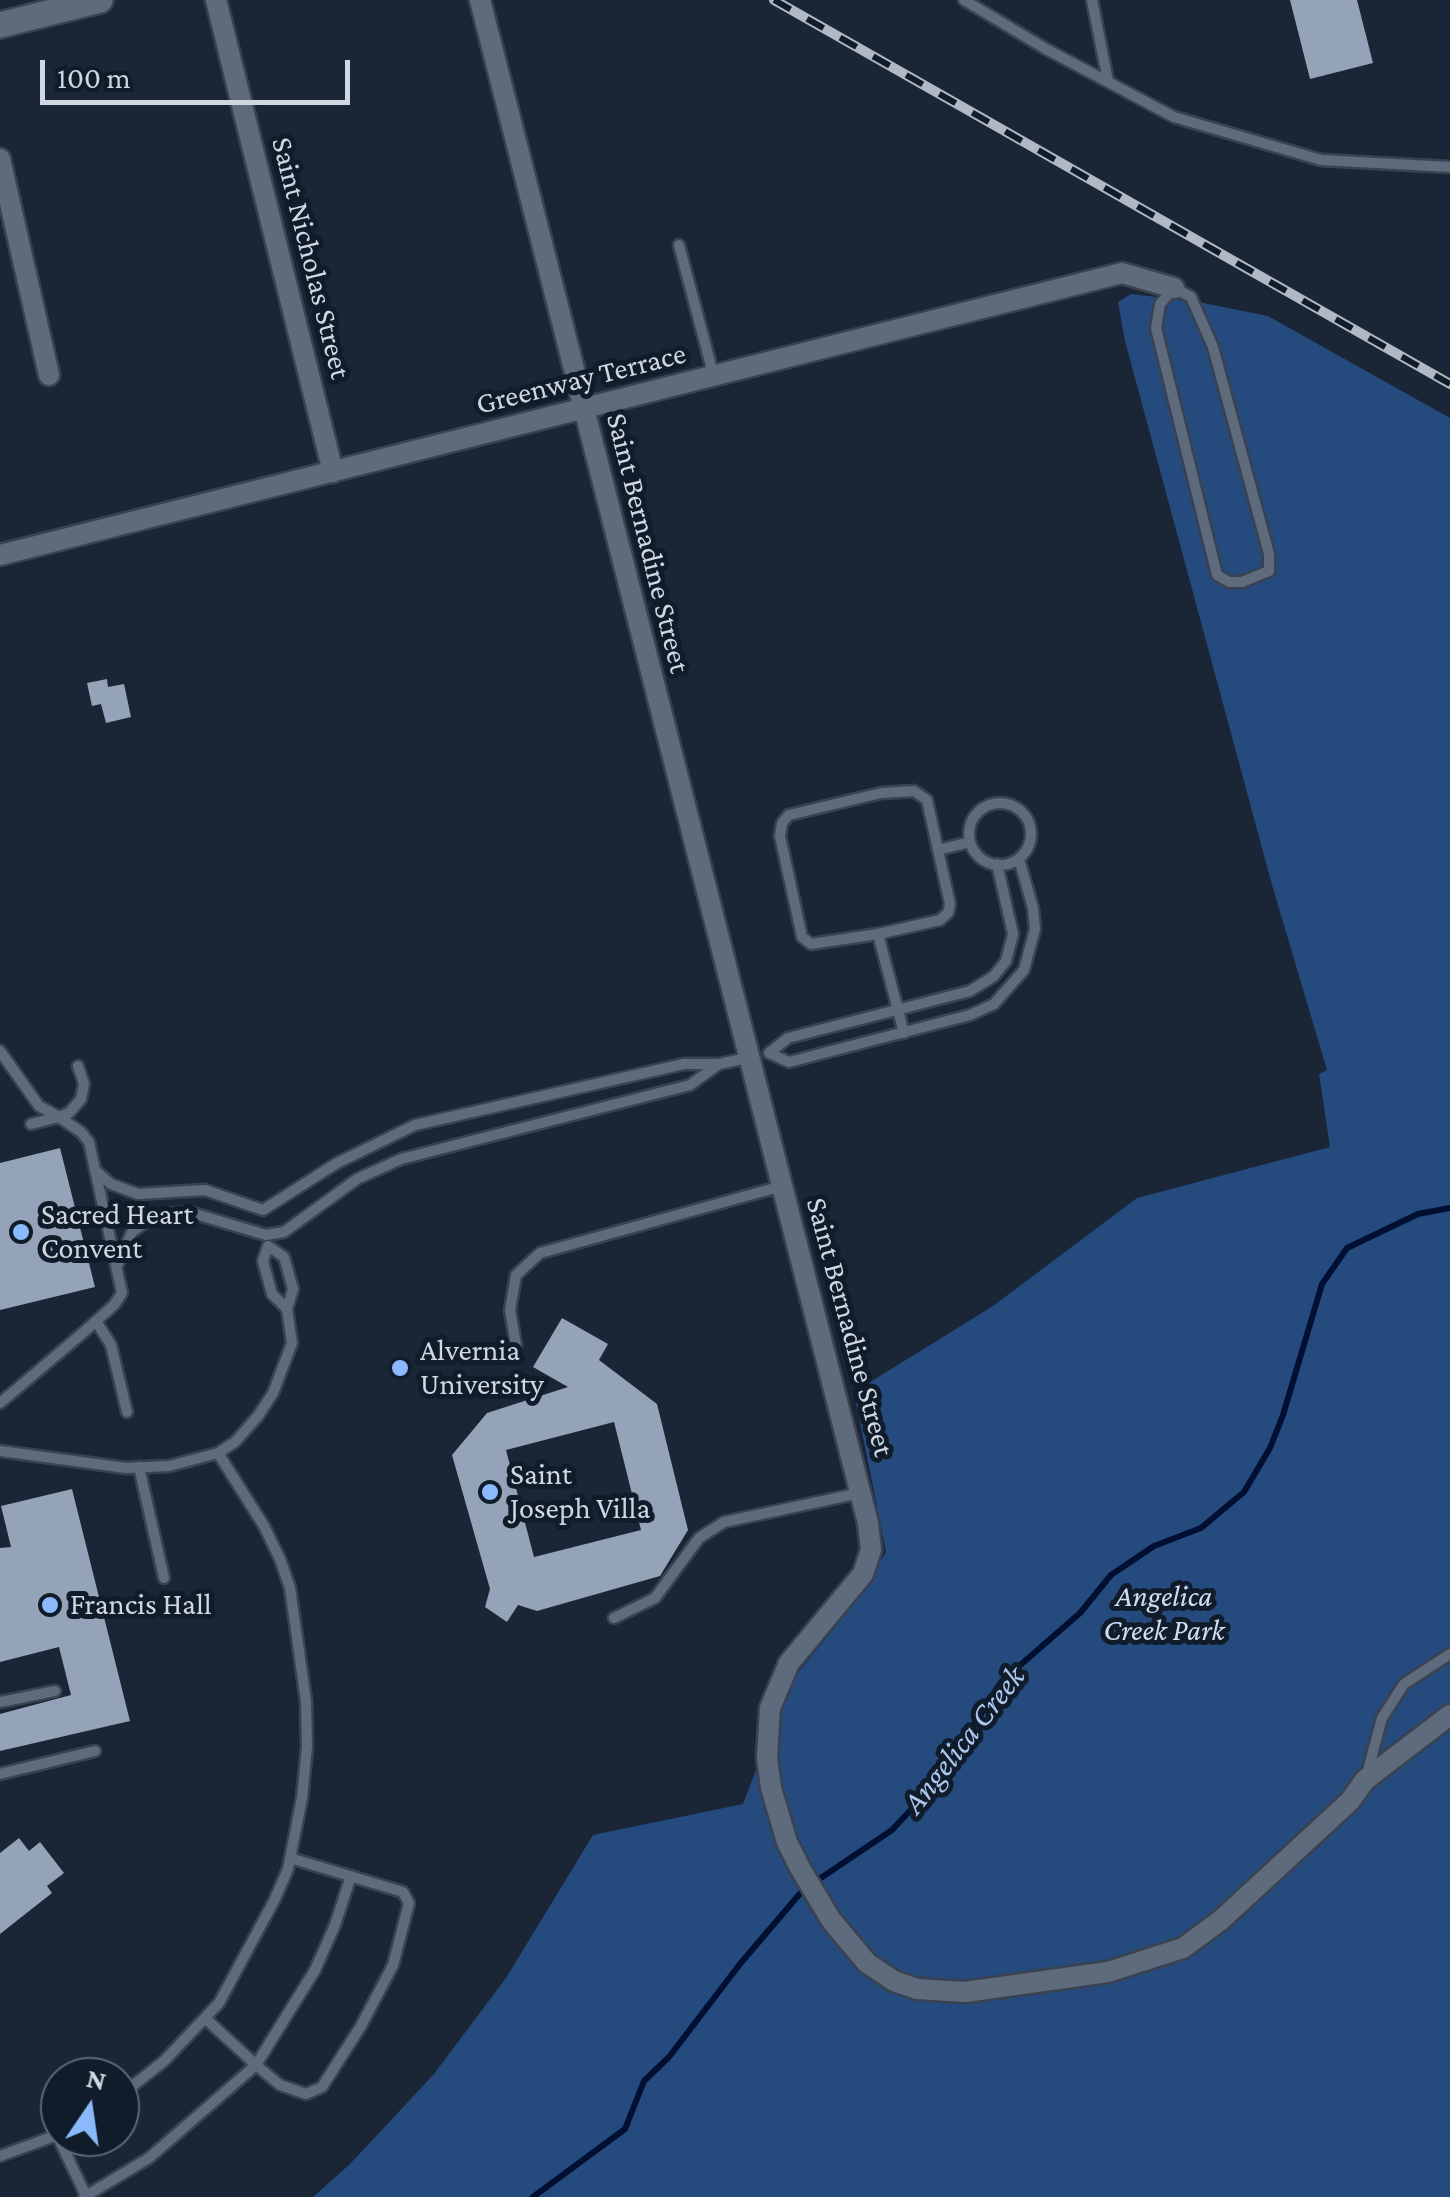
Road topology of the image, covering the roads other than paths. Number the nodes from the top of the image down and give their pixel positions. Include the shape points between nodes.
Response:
1 (100, 0) edge
2 (216, 0) edge
3 (480, 0) edge
4 (964, 0) edge
5 (1092, 0) edge
6 (0, 26) edge
7 (1108, 82) junction
8 (0, 158) edge
9 (1450, 167) edge
10 (679, 245) dead end
11 (1174, 288) junction
12 (49, 375) dead end
13 (714, 377) junction
14 (583, 410) junction
15 (333, 472) junction
16 (0, 555) edge
17 (970, 842) junction
18 (938, 850) junction
19 (1019, 859) junction
20 (996, 864) junction
21 (878, 934) junction
22 (1000, 968) junction
23 (1016, 981) junction
24 (898, 1010) junction
25 (904, 1033) junction
26 (0, 1051) edge
27 (759, 1055) junction
28 (719, 1064) junction
29 (78, 1066) dead end
30 (59, 1117) junction
31 (30, 1124) dead end
32 (96, 1171) junction
33 (782, 1186) junction
34 (149, 1195) junction
35 (263, 1210) junction
36 (154, 1216) junction
37 (267, 1240) junction
38 (118, 1264) junction
39 (287, 1309) junction
40 (96, 1321) junction
41 (516, 1345) dead end
42 (0, 1402) edge
43 (127, 1412) dead end
44 (0, 1451) edge
45 (218, 1453) junction
46 (139, 1467) junction
47 (861, 1492) junction
48 (164, 1578) dead end
49 (614, 1618) dead end
50 (1450, 1654) edge
51 (55, 1691) dead end
52 (0, 1702) edge
53 (1450, 1715) edge
54 (95, 1751) dead end
55 (0, 1774) edge
56 (1366, 1780) junction
57 (290, 1858) junction
58 (351, 1876) junction
59 (204, 2018) junction
60 (256, 2065) junction
61 (140, 2080) edge
62 (40, 2142) edge
63 (0, 2156) edge
64 (68, 2157) edge
65 (85, 2196) edge

1 - 6 street
2 - 15 street, Saint Nicholas Street
3 - 14 street, Saint Bernadine Street
4 - 7 lane
5 - 7 lane
7 - 9 lane via 1174,117 1321,160
8 - 12 street
10 - 13 lane
11 - 11 lane via 1192,297 1213,347 1270,554 1269,571 1242,582 1217,576 1159,343 1156,313
11 - 13 street, Greenway Terrace via 1122,273
13 - 14 street, Greenway Terrace
14 - 15 street, Greenway Terrace
14 - 27 street, Saint Bernadine Street
15 - 16 street, Greenway Terrace
17 - 18 lane
17 - 19 lane via 972,822 985,806 1014,806 1031,827 1030,844
17 - 20 lane via 982,859
18 - 21 lane via 948,913
18 - 21 lane via 927,800 914,791 789,815 782,824 802,936 811,944
19 - 20 lane
19 - 23 lane via 1035,929
20 - 22 lane via 1013,934
21 - 24 lane
22 - 23 lane
22 - 24 lane via 970,991
23 - 25 lane via 994,1004
24 - 25 lane
24 - 27 lane via 788,1038
25 - 27 lane via 789,1062
26 - 30 lane via 39,1106
27 - 28 lane
27 - 33 street, Saint Bernadine Street
28 - 35 lane via 684,1064 415,1125
28 - 37 lane via 690,1085 401,1159
29 - 30 lane via 84,1092
30 - 31 lane
30 - 32 lane via 85,1135
32 - 34 lane via 123,1190
32 - 38 lane
33 - 41 lane via 540,1253 516,1276 510,1310
33 - 47 street, Saint Bernadine Street
34 - 35 lane via 205,1190
34 - 36 lane
35 - 37 lane
36 - 37 lane via 190,1212
36 - 38 lane via 132,1232
37 - 39 lane via 263,1260 272,1294
37 - 39 lane via 284,1256 293,1289
38 - 40 lane via 122,1293
39 - 45 lane via 292,1343 273,1393 235,1442
40 - 42 lane
40 - 43 lane via 110,1345
44 - 46 lane
45 - 46 lane
45 - 57 lane via 280,1558 296,1623 307,1747
46 - 48 lane
47 - 49 lane via 724,1522 700,1538 654,1598
47 - 56 street, Saint Bernadine Street via 871,1550 863,1574 789,1663 767,1732 771,1788 800,1868 866,1963 894,1981 965,1992 1108,1972 1184,1948
50 - 56 lane via 1404,1684 1382,1718
51 - 52 lane
53 - 56 street, Saint Bernadine Street
54 - 55 lane
57 - 58 lane
57 - 59 lane via 220,2003
58 - 60 lane via 314,1970
58 - 60 lane via 402,1892 410,1903 393,1964 322,2087 306,2094 280,2085
59 - 60 lane
59 - 61 lane
60 - 65 lane via 149,2158
62 - 63 lane
64 - 65 lane

